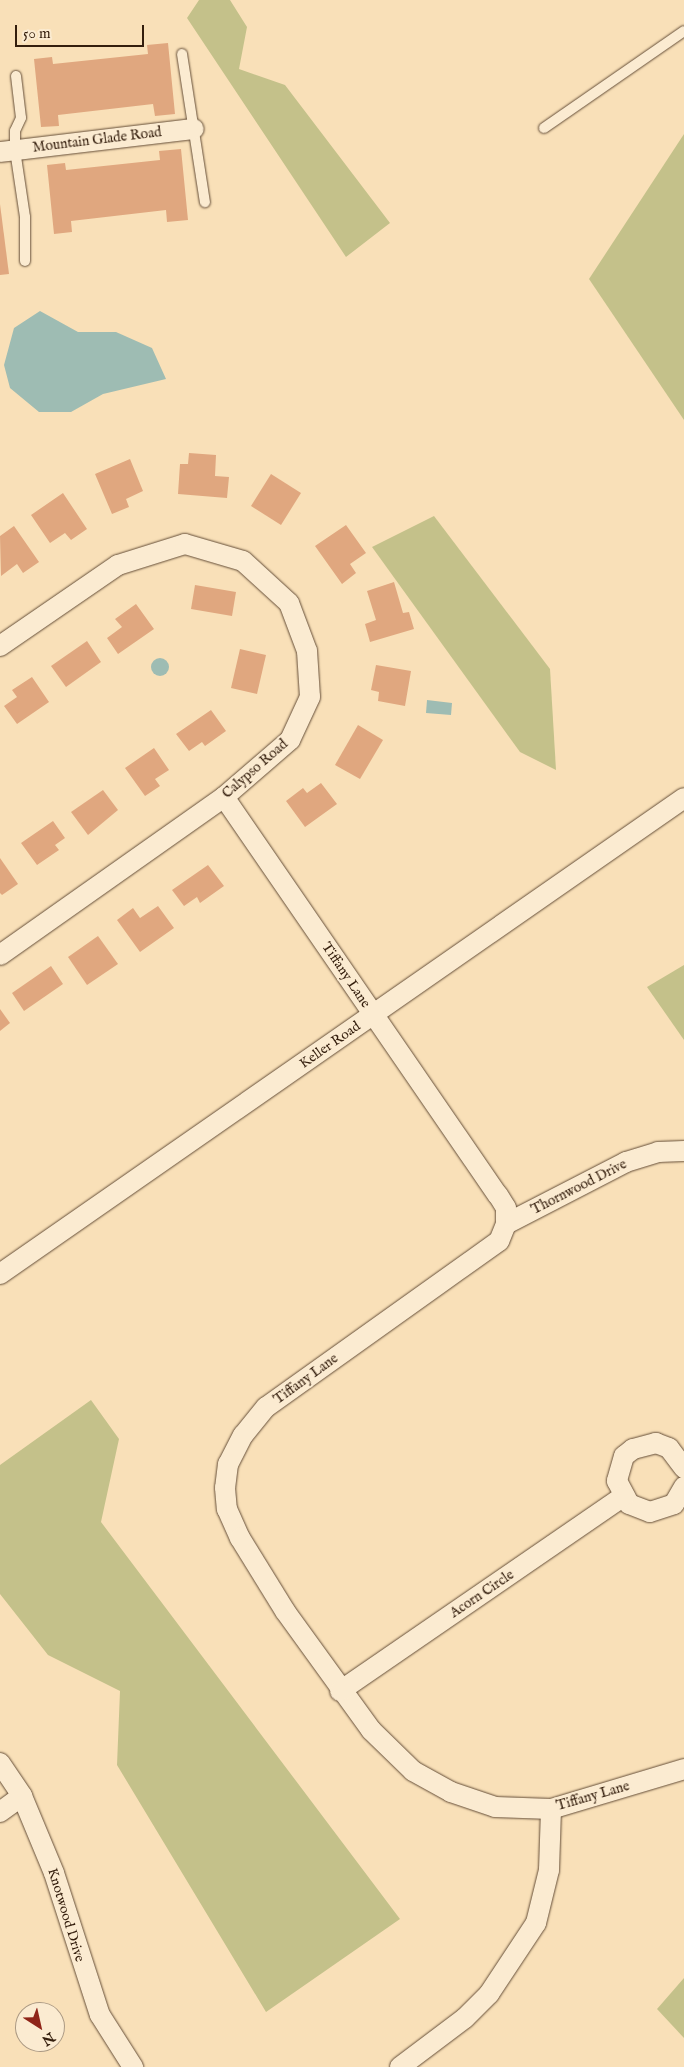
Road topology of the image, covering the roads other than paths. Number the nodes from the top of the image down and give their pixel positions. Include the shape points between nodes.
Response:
1 (684, 31) edge
2 (182, 54) dead end
3 (16, 76) dead end
4 (544, 128) dead end
5 (194, 129) junction
6 (8, 151) edge
7 (205, 202) dead end
8 (25, 261) dead end
9 (0, 646) edge
10 (224, 797) junction
11 (684, 798) edge
12 (0, 955) edge
13 (373, 1014) junction
14 (684, 1151) edge
15 (506, 1224) junction
16 (0, 1274) edge
17 (684, 1468) edge
18 (684, 1487) edge
19 (624, 1496) junction
20 (340, 1691) junction
21 (0, 1763) edge
22 (684, 1769) edge
23 (22, 1796) junction
24 (551, 1809) junction
25 (0, 1812) edge
26 (132, 2067) edge
27 (400, 2067) edge

1 - 4 lane
2 - 5 lane
3 - 6 lane via 21,118
5 - 6 street, Mountain Glade Road
5 - 7 lane
6 - 8 lane via 25,217
9 - 10 street, Calypso Road via 118,565 185,544 243,561 289,603 307,651 310,697 290,740
10 - 12 street, Calypso Road
10 - 13 street, Tiffany Lane
11 - 13 street, Keller Road
13 - 15 street, Tiffany Lane via 498,1195 506,1208
13 - 16 street, Keller Road
14 - 15 street, Thornwood Drive via 658,1152 626,1162
15 - 20 street, Tiffany Lane via 499,1241 266,1407 243,1435 228,1464 227,1509 240,1538
17 - 19 street via 669,1448 656,1444 633,1449 624,1456 618,1470 617,1481
18 - 19 street via 674,1504 650,1512 629,1504
19 - 20 street, Acorn Circle
20 - 24 street, Tiffany Lane via 371,1730 413,1771 451,1792 494,1807
21 - 23 street, Knotwood Drive
22 - 24 street, Tiffany Lane
23 - 25 street
23 - 26 street, Knotwood Drive via 54,1873 100,2015
24 - 27 street via 549,1870 536,1923 490,1994 465,2018

